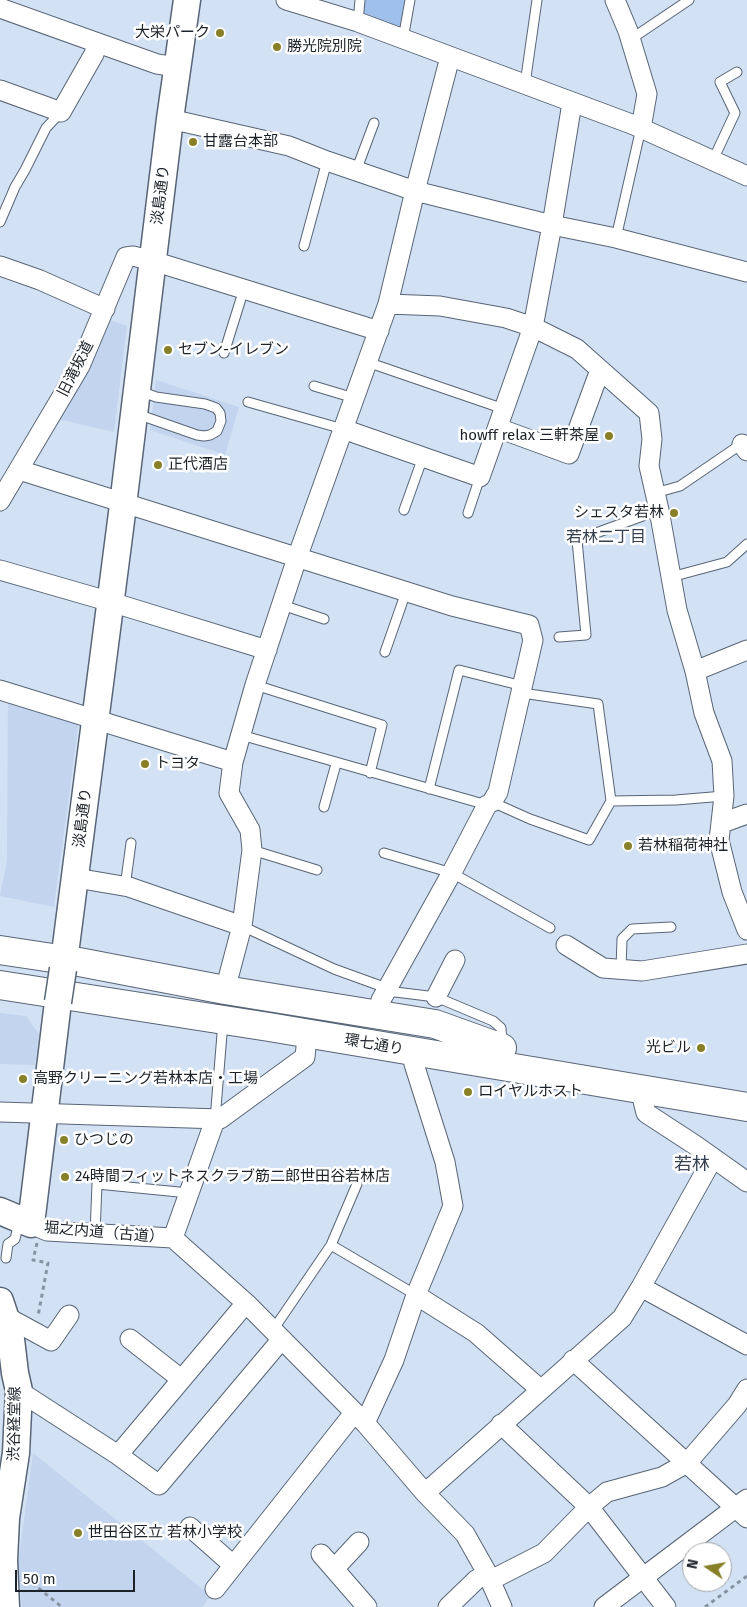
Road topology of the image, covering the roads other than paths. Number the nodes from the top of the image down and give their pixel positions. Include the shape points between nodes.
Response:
1 (187, 0) edge
2 (286, 0) edge
3 (360, 0) edge
4 (410, 0) edge
5 (536, 0) edge
6 (615, 0) edge
7 (689, 0) edge
8 (0, 8) edge
9 (358, 22) junction
10 (403, 39) junction
11 (630, 39) junction
12 (98, 44) junction
13 (450, 57) junction
14 (177, 68) junction
15 (737, 72) dead end
16 (525, 84) junction
17 (0, 90) edge
18 (572, 103) junction
19 (61, 112) junction
20 (170, 119) junction
21 (374, 123) dead end
22 (641, 128) junction
23 (714, 160) junction
24 (327, 161) junction
25 (356, 171) junction
26 (747, 176) edge
27 (415, 191) junction
28 (0, 222) edge
29 (552, 225) junction
30 (616, 238) junction
31 (304, 246) dead end
32 (153, 261) junction
33 (0, 266) edge
34 (747, 272) edge
35 (244, 289) junction
36 (388, 304) junction
37 (104, 309) junction
38 (533, 327) junction
39 (379, 331) junction
40 (224, 353) dead end
41 (368, 362) junction
42 (600, 370) junction
43 (314, 386) dead end
44 (354, 398) junction
45 (136, 402) junction
46 (248, 402) dead end
47 (505, 409) junction
48 (498, 428) junction
49 (344, 429) junction
50 (745, 445) edge
51 (422, 457) junction
52 (18, 470) junction
53 (480, 477) junction
54 (0, 501) edge
55 (657, 501) junction
56 (123, 504) junction
57 (404, 510) dead end
58 (468, 513) dead end
59 (747, 544) edge
60 (297, 558) junction
61 (0, 570) edge
62 (671, 577) junction
63 (406, 592) junction
64 (111, 602) junction
65 (282, 605) junction
66 (324, 619) dead end
67 (559, 637) dead end
68 (267, 650) junction
69 (747, 650) edge
70 (385, 652) dead end
71 (696, 671) junction
72 (255, 685) junction
73 (0, 690) edge
74 (523, 690) junction
75 (96, 719) junction
76 (241, 736) junction
77 (233, 762) junction
78 (336, 764) junction
79 (370, 773) junction
80 (429, 789) junction
81 (724, 796) junction
82 (611, 801) junction
83 (490, 804) junction
84 (324, 808) dead end
85 (747, 814) edge
86 (722, 823) junction
87 (131, 843) dead end
88 (252, 850) junction
89 (384, 853) dead end
90 (317, 870) dead end
91 (452, 873) junction
92 (76, 878) junction
93 (125, 886) junction
94 (242, 926) junction
95 (671, 927) dead end
96 (550, 928) dead end
97 (747, 930) edge
98 (566, 945) dead end
99 (0, 950) edge
100 (747, 954) edge
101 (455, 960) dead end
102 (64, 964) junction
103 (0, 967) edge
104 (620, 969) junction
105 (0, 985) edge
106 (225, 990) junction
107 (436, 997) junction
108 (0, 1000) edge
109 (383, 1003) junction
110 (58, 1005) junction
111 (222, 1034) junction
112 (306, 1047) junction
113 (502, 1048) junction
114 (414, 1064) junction
115 (525, 1071) junction
116 (640, 1089) junction
117 (747, 1089) edge
118 (747, 1107) edge
119 (0, 1112) edge
120 (45, 1113) junction
121 (215, 1120) junction
122 (713, 1158) junction
123 (747, 1182) edge
124 (357, 1184) dead end
125 (189, 1193) junction
126 (17, 1218) edge
127 (94, 1234) junction
128 (172, 1238) junction
129 (331, 1245) junction
130 (6, 1258) dead end
131 (642, 1288) junction
132 (416, 1295) junction
133 (246, 1303) junction
134 (2, 1309) edge
135 (69, 1315) dead end
136 (277, 1334) junction
137 (130, 1339) dead end
138 (747, 1345) edge
139 (573, 1360) junction
140 (11, 1379) edge
141 (182, 1379) junction
142 (747, 1389) edge
143 (542, 1390) junction
144 (359, 1418) junction
145 (501, 1424) junction
146 (8, 1439) edge
147 (118, 1455) junction
148 (686, 1463) junction
149 (425, 1493) junction
150 (589, 1507) junction
151 (743, 1508) edge
152 (3, 1518) edge
153 (190, 1527) dead end
154 (359, 1542) dead end
155 (321, 1554) dead end
156 (233, 1565) junction
157 (334, 1569) junction
158 (489, 1577) junction
159 (644, 1578) junction
160 (215, 1589) dead end
161 (6, 1607) edge
162 (367, 1607) edge
163 (448, 1607) edge
164 (502, 1607) edge
165 (604, 1607) edge
166 (666, 1607) edge

1 - 14 main road, 淡島通り
2 - 9 street
3 - 9 lane
4 - 10 lane
5 - 16 lane
6 - 11 street
7 - 11 lane
8 - 12 street
9 - 10 street
10 - 13 street
11 - 22 street via 647,94
12 - 14 street
12 - 19 street
13 - 16 street
13 - 27 street
14 - 20 main road, 淡島通り
15 - 23 lane via 720,82 735,113
16 - 18 street
17 - 19 street
18 - 22 street
18 - 29 street
19 - 28 lane via 46,128
20 - 24 street via 289,146
20 - 32 main road, 淡島通り
21 - 25 lane
22 - 23 street
22 - 30 lane
23 - 26 street
24 - 25 street
24 - 31 lane
25 - 27 street
27 - 29 street
27 - 36 street
29 - 30 street
29 - 38 street
30 - 34 street
32 - 35 street
32 - 37 street, 旧滝坂道 via 126,257
32 - 45 main road, 淡島通り
33 - 37 street
35 - 39 street
35 - 40 lane
36 - 38 street via 440,306 506,318
36 - 39 street
37 - 52 street, 旧滝坂道 via 80,366
38 - 42 street via 577,349
38 - 47 street
39 - 41 street
41 - 44 street
41 - 47 lane
42 - 48 street via 569,454
42 - 55 street via 649,413 652,439 649,466
43 - 44 lane
44 - 49 street
45 - 45 lane via 156,397 205,404 216,408 221,420 217,431 210,435 197,435
45 - 56 main road, 淡島通り
46 - 49 lane
47 - 48 street
48 - 53 street
49 - 51 street
49 - 60 street
50 - 55 lane
51 - 53 street
51 - 57 lane
52 - 54 street, 旧滝坂道
52 - 56 street
53 - 58 lane
55 - 62 street
55 - 67 lane via 577,540 586,635
56 - 60 street
56 - 64 main road, 淡島通り
59 - 62 lane via 727,562
60 - 63 street
60 - 65 street
61 - 64 street
62 - 71 street
63 - 70 lane
63 - 74 street via 529,625 534,640
64 - 68 street
64 - 75 main road, 淡島通り
65 - 66 lane
65 - 68 street
68 - 72 street
69 - 71 street
71 - 81 street via 704,713 722,761
72 - 76 street
72 - 79 lane via 382,725
73 - 75 street
74 - 80 lane via 459,670
74 - 82 lane via 598,704
74 - 83 street via 498,792
75 - 77 street
75 - 92 main road, 淡島通り
76 - 77 street
76 - 78 lane
77 - 88 street via 229,793 250,830
78 - 79 lane
78 - 84 lane
79 - 80 lane
80 - 83 lane
81 - 82 lane
81 - 86 street
82 - 83 lane via 589,840
83 - 91 street
85 - 86 street
86 - 97 street via 719,840 732,892
87 - 93 lane
88 - 90 lane
88 - 94 street
89 - 91 lane
91 - 96 lane
91 - 109 street via 401,962
92 - 93 street
92 - 102 main road, 淡島通り
93 - 94 street
94 - 106 street
94 - 109 lane via 334,969 381,986
95 - 104 lane via 632,929 622,939
98 - 104 street via 603,968
99 - 102 main road
100 - 104 street via 642,971
101 - 107 street
102 - 106 main road
102 - 110 main road, 淡島通り, bridge
103 - 113 main road, 環七通り
105 - 115 main road, 環七通り
106 - 109 main road
107 - 109 lane
107 - 113 lane via 493,1021 502,1028
108 - 110 main road
109 - 113 main road
110 - 111 main road
110 - 120 main road, 淡島通り
111 - 112 main road
111 - 121 lane
112 - 114 main road
112 - 121 street via 304,1057
113 - 117 main road, 環七通り
114 - 115 main road via 471,1074
114 - 132 street via 445,1162 453,1206
115 - 116 main road, 環七通り
116 - 118 main road, 環七通り
116 - 122 street via 646,1113
119 - 120 street
120 - 121 street
120 - 126 main road, 淡島通り
121 - 125 street, 堀之内道（古道）
122 - 123 street
122 - 131 street
124 - 129 lane
125 - 127 lane via 97,1184
125 - 128 street, 堀之内道（古道）
126 - 127 street, 堀之内道（古道） via 46,1231
126 - 130 lane via 15,1239 8,1244
127 - 128 street, 堀之内道（古道）
128 - 133 street
129 - 132 lane
129 - 136 lane
131 - 138 street
131 - 139 street via 622,1318
132 - 143 street via 476,1333
132 - 144 street via 394,1360
133 - 136 street
133 - 141 street
134 - 135 street via 51,1341
134 - 140 main road, 渋谷経堂線 via 10,1331
136 - 144 street
136 - 147 street via 159,1485
137 - 141 street
139 - 143 street
139 - 148 street
140 - 146 main road, 渋谷経堂線
140 - 147 street
141 - 147 street
142 - 148 street
143 - 145 street
144 - 149 street
144 - 156 street
145 - 149 street
145 - 150 street
146 - 152 main road, 渋谷経堂線 via 16,1453
148 - 150 street via 662,1477 607,1492
148 - 151 street
149 - 158 street via 465,1534
150 - 158 street via 544,1553
150 - 159 street
151 - 159 street
152 - 161 main road, 渋谷経堂線
153 - 156 street
154 - 157 street
155 - 157 street
156 - 160 street
157 - 162 street
158 - 163 street via 476,1580
158 - 164 street
159 - 165 street
159 - 166 street

